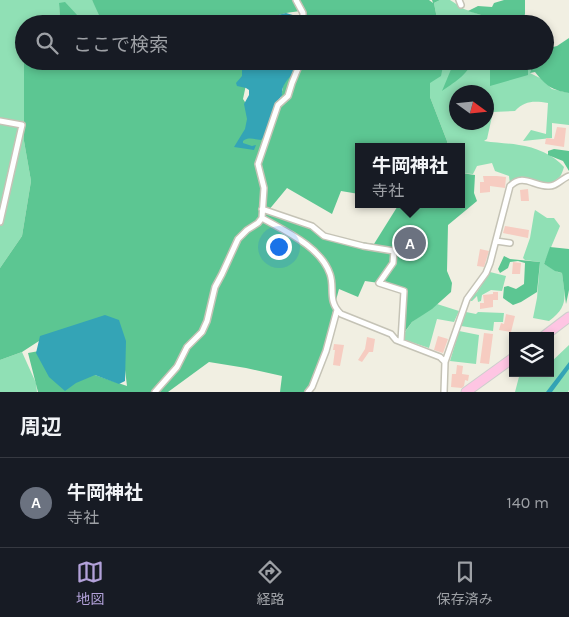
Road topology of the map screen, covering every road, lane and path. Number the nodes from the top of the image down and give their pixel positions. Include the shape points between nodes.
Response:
1 (296, 0) edge
2 (303, 15) edge
3 (297, 70) edge
4 (0, 121) edge
5 (569, 176) edge
6 (262, 209) junction
7 (262, 218) junction
8 (0, 222) edge
9 (496, 241) junction
10 (510, 243) dead end
11 (337, 310) junction
12 (569, 317) edge
13 (549, 332) edge
14 (401, 341) junction
15 (509, 361) edge
16 (445, 362) junction
17 (155, 392) edge
18 (308, 392) edge
19 (444, 392) edge
20 (466, 392) edge

1 - 2 street
3 - 6 street via 288,96 278,105 258,164 264,188
4 - 8 street via 22,125
5 - 9 street via 549,187 515,181 510,186
6 - 7 street
6 - 14 street via 312,226 324,236 394,251 393,263 379,283 404,291
7 - 11 street via 307,245 325,263 331,275 333,302
7 - 17 street via 238,239 215,287 202,332 187,347 177,367
9 - 10 street
9 - 16 street via 486,273 467,299
11 - 14 street
11 - 18 street via 326,351
12 - 13 main road
14 - 16 street
15 - 20 main road
16 - 19 street

